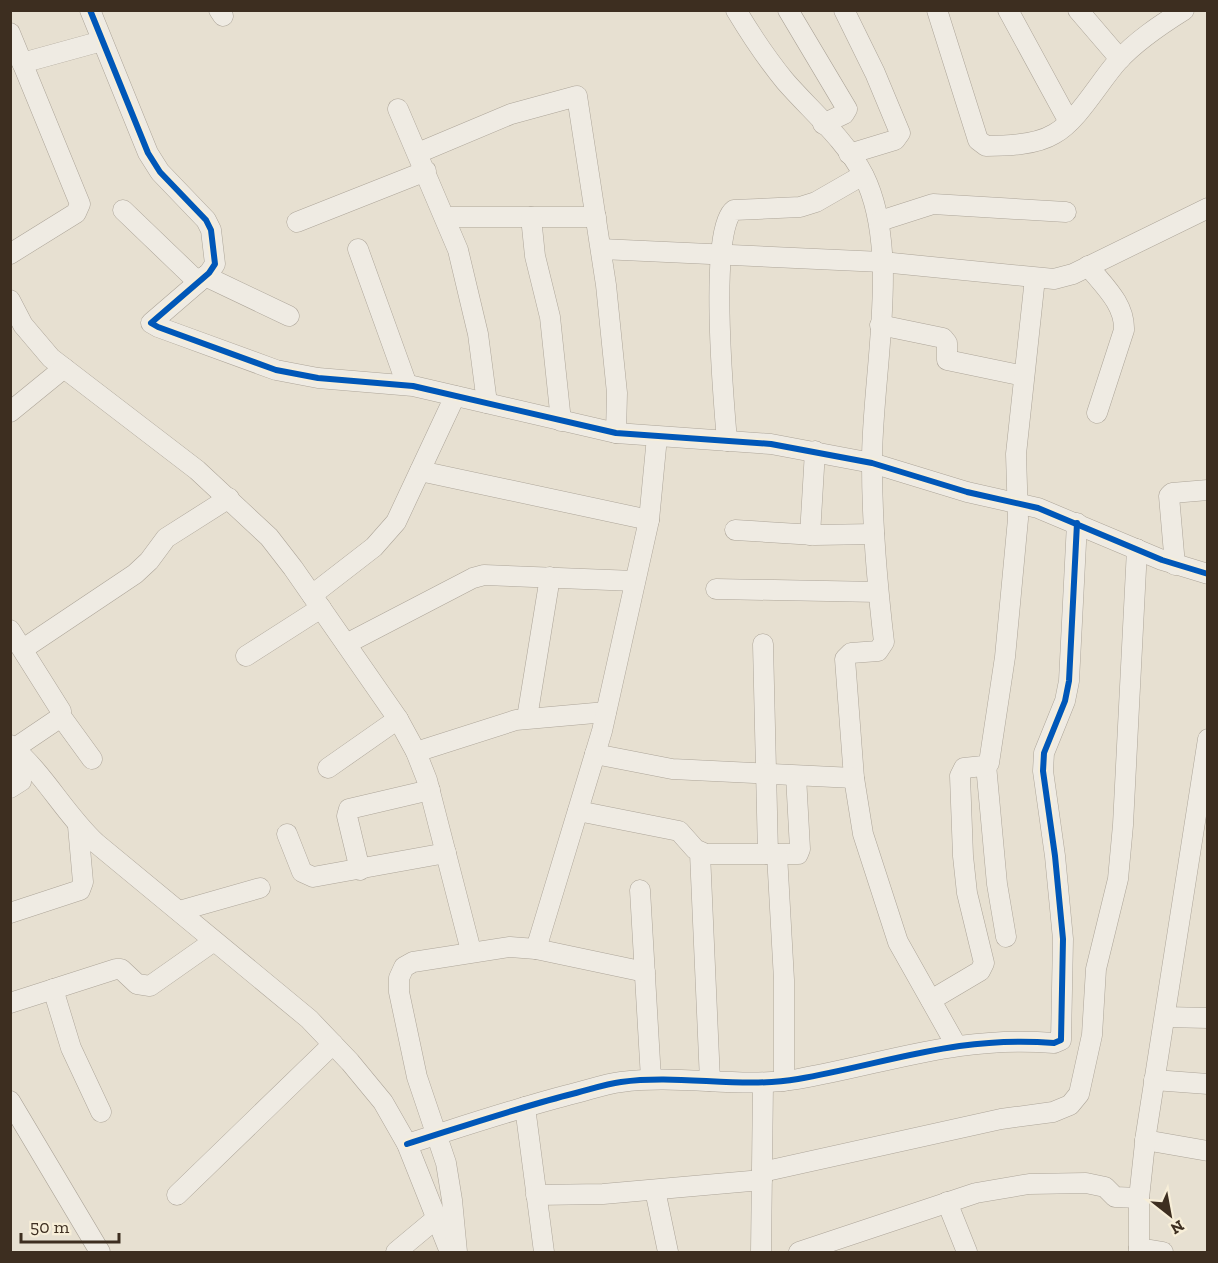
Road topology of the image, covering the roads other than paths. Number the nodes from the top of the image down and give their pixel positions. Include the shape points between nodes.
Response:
1 (736, 10) edge
2 (788, 10) edge
3 (844, 10) edge
4 (937, 10) edge
5 (1008, 10) edge
6 (1078, 10) edge
7 (1184, 10) edge
8 (92, 11) edge
9 (1159, 16) edge
10 (10, 33) edge
11 (102, 41) junction
12 (1120, 59) junction
13 (22, 63) junction
14 (398, 109) dead end
15 (1069, 123) junction
16 (823, 124) junction
17 (849, 154) junction
18 (422, 162) junction
19 (863, 175) junction
20 (1208, 208) edge
21 (123, 210) dead end
22 (1066, 212) dead end
23 (446, 217) junction
24 (531, 217) junction
25 (596, 217) junction
26 (880, 220) junction
27 (297, 222) dead end
28 (358, 249) dead end
29 (601, 249) junction
30 (10, 254) edge
31 (722, 255) junction
32 (882, 262) junction
33 (1088, 266) junction
34 (1035, 278) junction
35 (202, 279) junction
36 (12, 310) edge
37 (289, 316) dead end
38 (880, 325) junction
39 (64, 369) junction
40 (1024, 376) junction
41 (407, 385) junction
42 (455, 396) junction
43 (487, 404) junction
44 (10, 412) edge
45 (1097, 413) dead end
46 (561, 421) junction
47 (616, 433) junction
48 (657, 437) junction
49 (727, 441) junction
50 (814, 451) junction
51 (872, 464) junction
52 (420, 471) junction
53 (1208, 490) edge
54 (229, 498) junction
55 (1018, 503) junction
56 (649, 520) junction
57 (1077, 523) junction
58 (735, 530) dead end
59 (873, 534) junction
60 (810, 535) junction
61 (1137, 549) junction
62 (1175, 565) junction
63 (1208, 574) edge
64 (550, 577) junction
65 (635, 581) junction
66 (716, 589) dead end
67 (878, 592) junction
68 (316, 601) junction
69 (10, 630) edge
70 (763, 644) dead end
71 (346, 645) junction
72 (23, 649) junction
73 (246, 656) dead end
74 (606, 712) junction
75 (60, 715) junction
76 (527, 718) junction
77 (398, 719) junction
78 (1208, 739) edge
79 (13, 746) edge
80 (416, 752) junction
81 (595, 754) junction
82 (92, 759) dead end
83 (986, 765) junction
84 (328, 768) dead end
85 (765, 775) junction
86 (796, 776) junction
87 (854, 778) junction
88 (10, 788) edge
89 (430, 790) junction
90 (578, 811) junction
91 (78, 826) junction
92 (287, 834) dead end
93 (446, 853) junction
94 (700, 853) junction
95 (772, 854) junction
96 (360, 870) junction
97 (260, 888) dead end
98 (640, 890) dead end
99 (179, 910) junction
100 (10, 914) edge
101 (1006, 937) dead end
102 (214, 940) junction
103 (536, 949) junction
104 (471, 951) junction
105 (645, 972) junction
106 (53, 989) junction
107 (931, 1000) junction
108 (10, 1003) edge
109 (1165, 1017) junction
110 (1208, 1018) edge
111 (333, 1044) junction
112 (956, 1045) junction
113 (651, 1079) junction
114 (1154, 1080) junction
115 (710, 1081) junction
116 (784, 1081) junction
117 (764, 1084) junction
118 (1208, 1084) edge
119 (10, 1101) edge
120 (525, 1107) junction
121 (101, 1112) dead end
122 (436, 1135) junction
123 (1145, 1140) junction
124 (407, 1144) junction
125 (1208, 1151) edge
126 (762, 1176) junction
127 (655, 1190) junction
128 (177, 1195) dead end
129 (536, 1195) junction
130 (1139, 1198) junction
131 (947, 1202) junction
132 (438, 1217) junction
133 (833, 1247) edge
134 (447, 1250) edge
135 (1139, 1250) edge
136 (100, 1252) edge
137 (396, 1252) edge
138 (544, 1252) edge
139 (668, 1252) edge
140 (761, 1252) edge
141 (799, 1252) edge
142 (967, 1252) edge
143 (1163, 1252) edge

1 - 16 street via 784,80
2 - 16 street via 847,109
3 - 17 street via 900,133 895,140
4 - 15 street via 981,144 1038,141
5 - 15 street
6 - 12 street
7 - 9 street
8 - 11 street
9 - 12 street
10 - 13 street
11 - 13 street
11 - 35 street via 151,159 206,220 216,258 213,269
12 - 15 street
13 - 30 street via 80,204 76,213
14 - 18 street
16 - 17 street
17 - 19 street
18 - 23 street
18 - 25 street via 511,114 577,96
18 - 27 street
19 - 26 street
19 - 31 street via 800,207 734,210 728,217
20 - 33 street
21 - 35 street
22 - 26 street via 933,204
23 - 24 street
23 - 43 street via 468,292
24 - 25 street
24 - 46 street via 535,256 550,317
25 - 29 street
26 - 32 street
28 - 41 street
29 - 31 street
29 - 47 street via 617,393
31 - 32 street
31 - 49 street via 720,355
32 - 34 street
32 - 38 street
33 - 34 street via 1063,278
33 - 45 street via 1125,318
34 - 40 street
35 - 37 street
35 - 41 street via 152,323 164,331 276,370 318,378
36 - 39 street via 30,335
38 - 40 street via 943,338 947,360
38 - 51 street
39 - 44 street
39 - 54 street
40 - 55 street via 1016,454
41 - 42 street
42 - 43 street
42 - 52 street
43 - 46 street
46 - 47 street
47 - 48 street
48 - 49 street
48 - 56 street
49 - 50 street
50 - 51 street
50 - 60 street
51 - 55 street
51 - 59 street
52 - 56 street
52 - 68 street via 386,536
53 - 62 street via 1169,496
54 - 68 street via 268,537
54 - 72 street via 166,538 135,574
55 - 57 street
55 - 83 street via 1005,657
56 - 65 street
57 - 61 street
57 - 112 street via 1069,681 1044,753 1043,771 1060,897 1063,1037 1054,1043 996,1041
58 - 60 street
59 - 60 street
59 - 67 street
61 - 62 street
61 - 126 street via 1118,879 1096,969 1092,1035 1076,1100 1053,1112 1001,1119
62 - 63 street
64 - 65 street
64 - 71 street via 473,578
64 - 76 street
65 - 74 street
66 - 67 street
67 - 87 street via 883,646 878,651 851,653 845,659
68 - 71 street
68 - 73 street
69 - 72 street
70 - 85 street
71 - 77 street
72 - 75 street via 58,705
74 - 76 street
74 - 81 street
75 - 79 street
75 - 82 street
76 - 80 street
77 - 80 street
77 - 84 street
78 - 109 street
79 - 88 street via 21,780
79 - 91 street via 31,762
80 - 89 street
81 - 85 street via 672,769
81 - 90 street
83 - 101 street via 996,884
83 - 107 street via 964,768 960,776 965,875 984,967
85 - 86 street
85 - 95 street
86 - 87 street
86 - 95 street via 800,849 798,854
87 - 107 street via 863,834 898,942
89 - 93 street
89 - 96 street via 349,809 347,816
90 - 94 street via 679,831
90 - 103 street
91 - 99 street
91 - 100 street via 81,890
92 - 96 street via 307,876
93 - 96 street
93 - 104 street
94 - 95 street
94 - 115 street
95 - 116 street via 784,980
97 - 99 street
98 - 105 street
99 - 102 street
102 - 106 street via 150,986 137,984 116,969
102 - 111 street via 309,1019
103 - 104 street
103 - 105 street
104 - 122 street via 413,962 404,967 399,978 407,1034
105 - 113 street
106 - 108 street
106 - 121 street via 75,1058
107 - 112 street
109 - 110 street
109 - 114 street
111 - 124 street via 383,1102
111 - 128 street
112 - 116 street
113 - 115 street
113 - 120 street via 619,1082
114 - 118 street
114 - 123 street
115 - 117 street
116 - 117 street
117 - 126 street
119 - 136 street
120 - 122 street
120 - 129 street
122 - 124 street
122 - 134 street via 446,1163 452,1200
123 - 125 street
123 - 130 street
124 - 132 street
126 - 127 street
126 - 140 street
127 - 129 street
127 - 139 street
129 - 138 street
130 - 131 street via 1115,1197 1102,1186 1063,1181 997,1189
130 - 135 street
131 - 133 street
131 - 142 street
132 - 134 street
132 - 137 street
133 - 141 street
135 - 143 street

